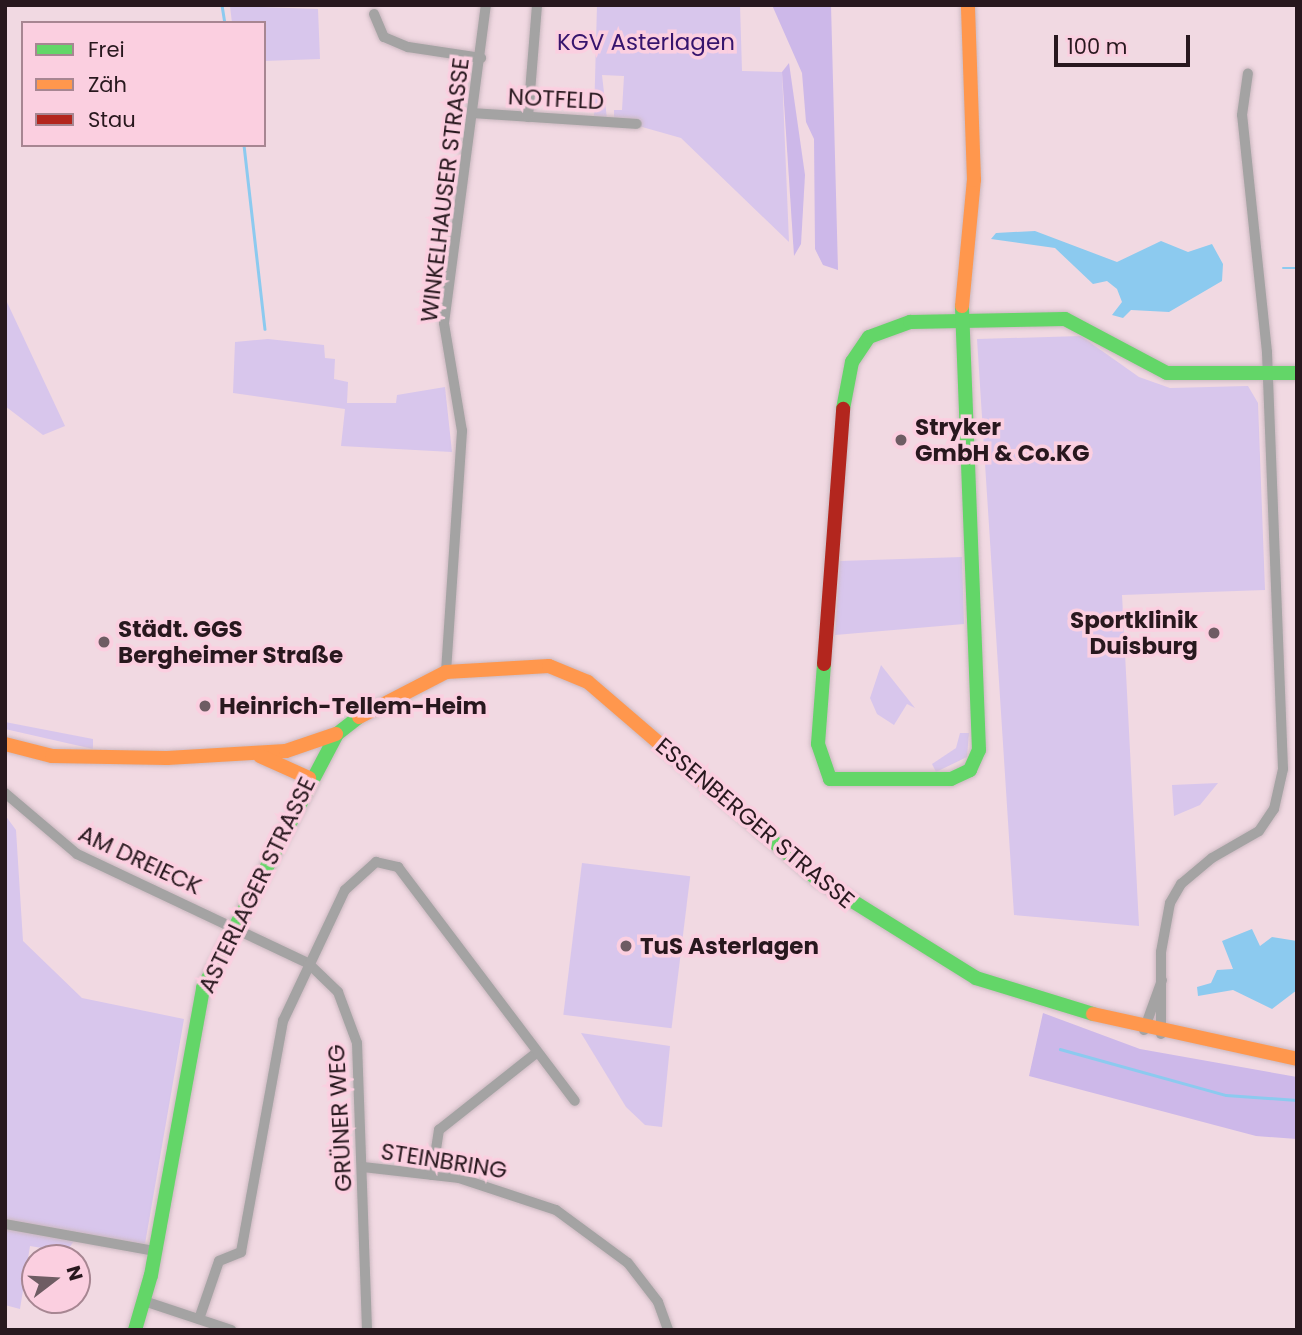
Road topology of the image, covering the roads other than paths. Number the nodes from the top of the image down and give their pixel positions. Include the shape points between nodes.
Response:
1 (486, 5) edge
2 (537, 5) edge
3 (968, 5) edge
4 (374, 14) dead end
5 (481, 58) junction
6 (1248, 73) dead end
7 (473, 113) junction
8 (528, 117) junction
9 (636, 124) dead end
10 (962, 318) junction
11 (1297, 373) edge
12 (1268, 374) junction
13 (446, 672) junction
14 (337, 734) junction
15 (5, 744) edge
16 (286, 751) junction
17 (252, 754) junction
18 (312, 772) junction
19 (5, 793) edge
20 (233, 925) junction
21 (308, 963) junction
22 (1163, 980) junction
23 (1144, 1030) junction
24 (1161, 1034) junction
25 (536, 1053) junction
26 (1297, 1059) edge
27 (575, 1101) dead end
28 (363, 1167) junction
29 (432, 1175) junction
30 (5, 1224) edge
31 (155, 1251) junction
32 (144, 1301) junction
33 (199, 1319) junction
34 (135, 1330) edge
35 (231, 1330) edge
36 (367, 1330) edge
37 (668, 1330) edge

1 - 5 street, WINKELHAUSER STRASSE
2 - 8 street
3 - 10 street via 974,180 962,258
4 - 5 street via 379,32 408,47
5 - 7 street, WINKELHAUSER STRASSE
6 - 12 street via 1242,116
7 - 8 street, NOTFELD
7 - 13 street, WINKELHAUSER STRASSE via 444,323 462,431
8 - 9 street, NOTFELD
10 - 10 street via 878,331 852,362 818,744 830,779 951,779 970,770 979,750
10 - 12 street via 1065,318 1167,373
11 - 12 street
12 - 22 street via 1281,790 1259,831 1181,884 1170,903
13 - 14 street, ASTERLAGER STRASSE via 374,705
13 - 23 street, ESSENBERGER STRASSE via 519,665 569,671 861,912 976,978
14 - 16 street
14 - 18 street, ASTERLAGER STRASSE
15 - 17 street via 73,758
16 - 17 street
16 - 18 street
17 - 18 street
18 - 20 street, ASTERLAGER STRASSE
19 - 20 street, AM DREIECK via 78,854
20 - 21 street, GRÜNER WEG
20 - 31 street, ASTERLAGER STRASSE via 202,988
21 - 25 street via 345,890 376,862 393,862
21 - 28 street, GRÜNER WEG via 338,992 355,1034
21 - 33 street via 283,1021 241,1252 219,1261
22 - 23 street
22 - 24 street
23 - 24 street, ESSENBERGER STRASSE
24 - 26 street, ESSENBERGER STRASSE
25 - 27 street
25 - 29 street via 439,1130
28 - 29 street, STEINBRING
28 - 36 street, GRÜNER WEG
29 - 37 street, STEINBRING via 507,1189 580,1225 646,1284
30 - 31 street
31 - 32 street, ASTERLAGER STRASSE
32 - 33 street
32 - 34 street, ASTERLAGER STRASSE
33 - 35 street

